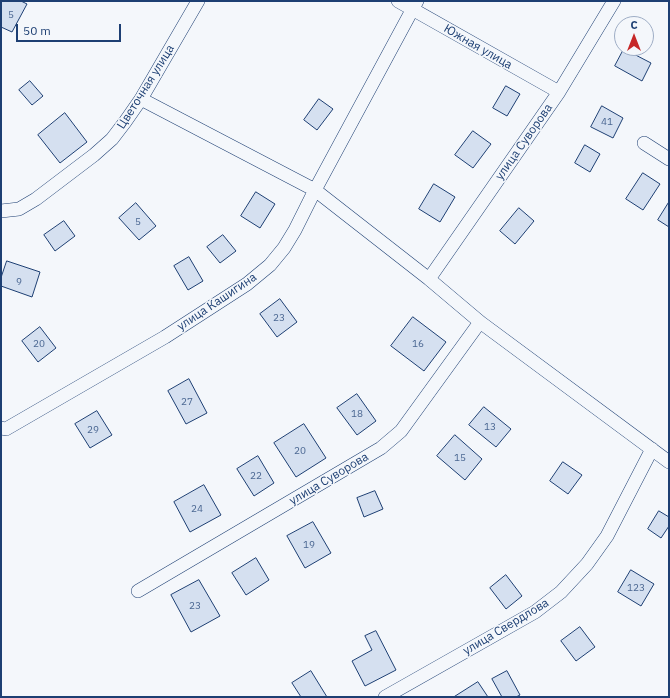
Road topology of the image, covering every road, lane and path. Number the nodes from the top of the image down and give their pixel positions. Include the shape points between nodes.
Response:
1 (198, 1) edge
2 (398, 1) edge
3 (614, 1) edge
4 (414, 5) edge
5 (559, 92) junction
6 (141, 99) junction
7 (644, 143) dead end
8 (669, 159) edge
9 (315, 190) junction
10 (1, 211) edge
11 (429, 279) junction
12 (480, 322) junction
13 (3, 428) edge
14 (652, 448) junction
15 (669, 462) edge
16 (138, 591) dead end
17 (385, 697) edge

1 - 6 street, Цветочная улица
2 - 4 street, Южная улица
3 - 5 street, улица Суворова
4 - 5 street, Южная улица
4 - 9 street, улица Кашигина
5 - 11 street, улица Суворова
6 - 9 street
6 - 10 street, Цветочная улица via 112,138 94,155 36,199 18,209
7 - 8 street
9 - 11 street
9 - 13 street, улица Кашигина via 284,248 270,265 248,284 165,337
11 - 12 street
12 - 14 street
12 - 16 street, улица Суворова via 401,431 381,448
14 - 15 street
14 - 17 street, улица Свердлова via 607,536 588,564 562,592 535,612

